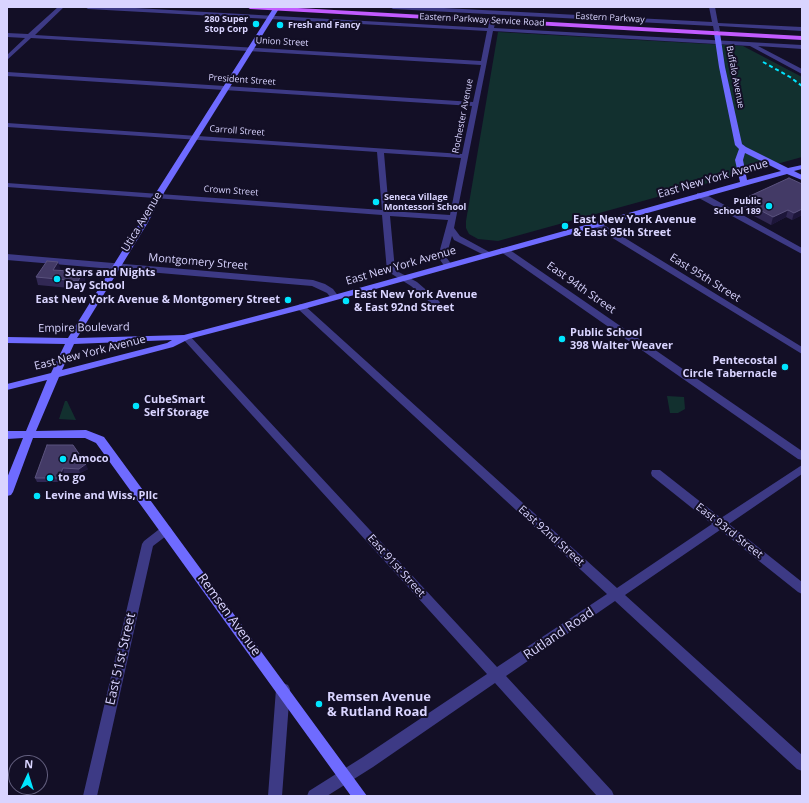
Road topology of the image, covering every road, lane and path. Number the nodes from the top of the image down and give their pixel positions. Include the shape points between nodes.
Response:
1 (61, 7) edge
2 (88, 7) edge
3 (250, 7) edge
4 (393, 7) edge
5 (712, 7) edge
6 (277, 8) edge
7 (495, 10) edge
8 (271, 17) junction
9 (493, 20) junction
10 (716, 24) junction
11 (491, 29) junction
12 (802, 29) edge
13 (717, 33) junction
14 (7, 35) edge
15 (30, 36) junction
16 (802, 38) edge
17 (718, 42) junction
18 (747, 44) junction
19 (802, 47) edge
20 (251, 50) junction
21 (7, 58) edge
22 (484, 63) junction
23 (802, 72) edge
24 (7, 74) edge
25 (227, 88) junction
26 (475, 104) junction
27 (7, 124) edge
28 (196, 138) junction
29 (743, 149) junction
30 (380, 150) junction
31 (466, 156) junction
32 (802, 167) edge
33 (787, 171) junction
34 (802, 178) edge
35 (744, 183) junction
36 (7, 185) edge
37 (700, 195) junction
38 (158, 196) junction
39 (386, 213) junction
40 (454, 218) junction
41 (596, 224) junction
42 (451, 229) junction
43 (504, 250) junction
44 (802, 251) edge
45 (489, 254) junction
46 (7, 257) edge
47 (448, 265) junction
48 (116, 266) junction
49 (403, 278) junction
50 (335, 297) junction
51 (436, 302) dead end
52 (301, 307) junction
53 (186, 336) junction
54 (7, 340) edge
55 (70, 341) junction
56 (802, 351) edge
57 (54, 374) junction
58 (7, 387) edge
59 (30, 434) junction
60 (7, 435) edge
61 (802, 456) edge
62 (802, 470) edge
63 (656, 473) dead end
64 (7, 492) edge
65 (720, 525) junction
66 (166, 530) junction
67 (802, 589) edge
68 (616, 595) junction
69 (496, 676) junction
70 (283, 689) junction
71 (802, 764) edge
72 (346, 776) junction
73 (90, 796) edge
74 (275, 796) edge
75 (314, 796) edge
76 (360, 796) edge
77 (607, 796) edge

1 - 15 street
2 - 8 street, Eastern Parkway Service Road
3 - 6 main road, Eastern Parkway
4 - 7 street, Eastern Parkway Service Road
5 - 10 street, Buffalo Avenue
6 - 8 main road, Utica Avenue
6 - 9 main road, Eastern Parkway
7 - 9 street, Rochester Avenue
7 - 10 street, Eastern Parkway Service Road
8 - 11 street, Eastern Parkway Service Road
8 - 20 main road, Utica Avenue
9 - 11 street, Rochester Avenue
9 - 13 main road, Eastern Parkway
10 - 12 street, Eastern Parkway Service Road
10 - 13 street, Buffalo Avenue
11 - 17 street, Eastern Parkway Service Road
11 - 22 street, Rochester Avenue
13 - 16 main road, Eastern Parkway
13 - 17 main road, Buffalo Avenue
14 - 15 street, Union Street
15 - 20 street, Union Street
15 - 21 street
17 - 18 street, Eastern Parkway Service Road
17 - 29 main road, Buffalo Avenue via 739,143
18 - 19 street, Eastern Parkway Service Road
18 - 23 street
20 - 22 street, Union Street
20 - 25 main road, Utica Avenue
22 - 26 street, Rochester Avenue
24 - 25 street, President Street
25 - 26 street, President Street
25 - 28 main road, Utica Avenue
26 - 31 street, Rochester Avenue
27 - 28 street, Carroll Street
28 - 30 street, Carroll Street
28 - 38 main road, Utica Avenue
29 - 33 main road
29 - 35 main road, Buffalo Avenue via 740,160
30 - 31 street, Carroll Street
30 - 39 street
31 - 40 street, Rochester Avenue
32 - 33 main road, East New York Avenue
33 - 34 main road
33 - 35 main road, East New York Avenue
35 - 37 main road, East New York Avenue
36 - 38 street, Crown Street
37 - 41 main road, East New York Avenue
37 - 44 street
38 - 39 street, Crown Street
38 - 48 main road, Utica Avenue
39 - 40 street, Crown Street
39 - 49 street via 391,271
40 - 42 street, Rochester Avenue
41 - 43 main road, East New York Avenue
41 - 56 street, East 95th Street
42 - 45 street via 457,238
42 - 47 street, Rochester Avenue via 442,257
43 - 45 main road, East New York Avenue
43 - 61 street, East 94th Street
45 - 47 main road, East New York Avenue
46 - 48 street, Montgomery Street
47 - 49 main road, East New York Avenue
48 - 50 street, Montgomery Street via 313,283 330,291
48 - 55 main road, Utica Avenue
49 - 50 main road, East New York Avenue
49 - 51 street
50 - 52 main road, East New York Avenue
52 - 53 main road, East New York Avenue
52 - 68 street, East 92nd Street
53 - 55 main road, Empire Boulevard
53 - 57 main road, East New York Avenue via 170,345
53 - 69 street, East 91st Street
54 - 55 main road, Empire Boulevard
55 - 57 main road, Utica Avenue
57 - 58 main road, East New York Avenue
57 - 59 main road, Utica Avenue
59 - 60 main road
59 - 64 main road, Utica Avenue
59 - 66 main road, Remsen Avenue via 86,434 100,440
62 - 65 street, Rutland Road
63 - 65 street, East 93rd Street
65 - 67 street, East 93rd Street
65 - 68 street, Rutland Road
66 - 70 main road, Remsen Avenue
66 - 73 street, East 51st Street via 148,544
68 - 69 street, Rutland Road
68 - 71 street, East 92nd Street
69 - 72 street, Rutland Road
69 - 77 street, East 91st Street
70 - 72 main road, Remsen Avenue
70 - 74 street
72 - 75 street, Rutland Road
72 - 76 main road, Remsen Avenue

